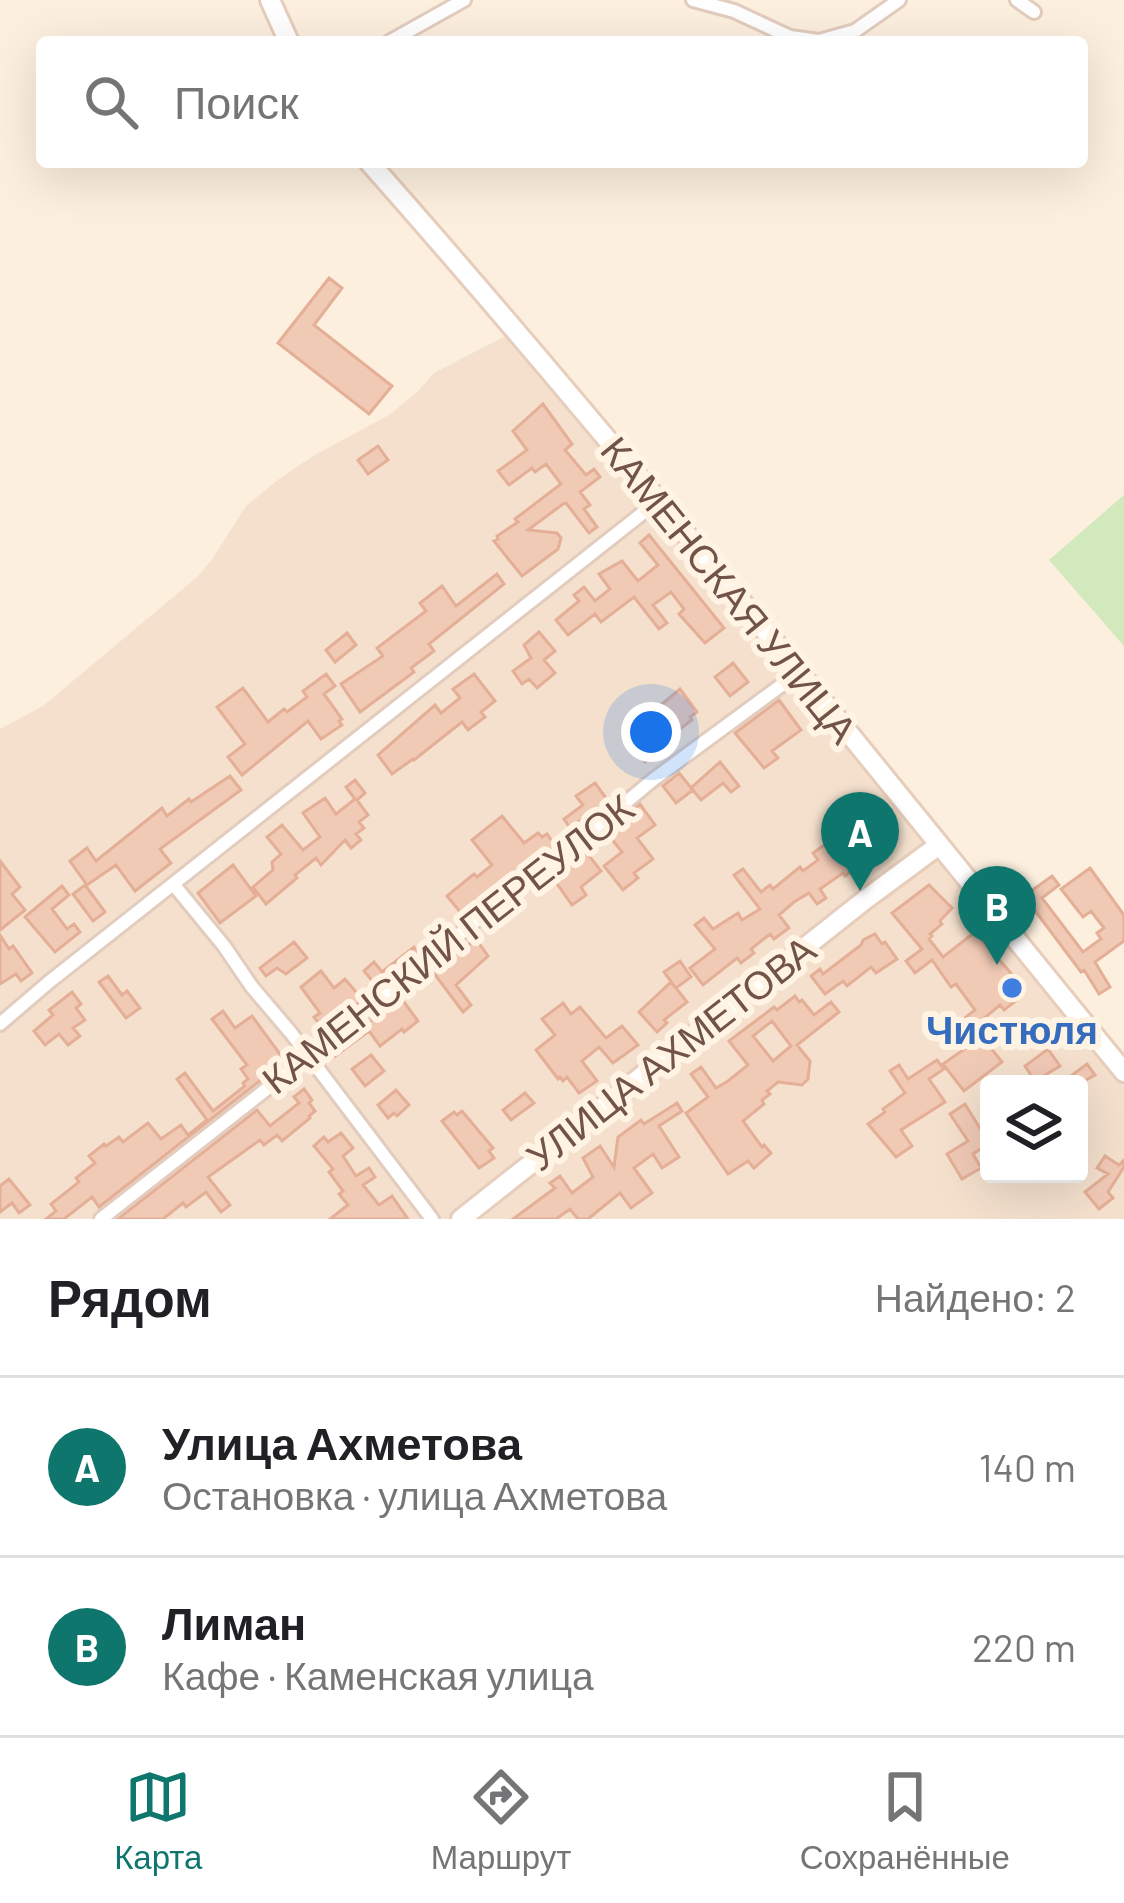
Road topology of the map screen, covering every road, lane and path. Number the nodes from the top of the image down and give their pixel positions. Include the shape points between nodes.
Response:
1 (270, 0) edge
2 (464, 0) edge
3 (693, 0) edge
4 (899, 0) edge
5 (1017, 0) edge
6 (1034, 12) dead end
7 (286, 36) edge
8 (400, 36) edge
9 (786, 36) edge
10 (837, 36) edge
11 (374, 168) edge
12 (658, 501) junction
13 (798, 673) junction
14 (939, 845) junction
15 (174, 885) junction
16 (0, 1024) edge
17 (309, 1057) junction
18 (1122, 1066) edge
19 (101, 1219) edge
20 (431, 1219) edge
21 (461, 1219) edge

1 - 7 street
2 - 8 street
3 - 9 street
4 - 10 street
5 - 6 street
11 - 12 street, КАМЕНСКАЯ УЛИЦА
12 - 13 street, КАМЕНСКАЯ УЛИЦА
12 - 15 street
13 - 14 street, КАМЕНСКАЯ УЛИЦА
13 - 17 street, КАМЕНСКИЙ ПЕРЕУЛОК
14 - 18 street, КАМЕНСКАЯ УЛИЦА
14 - 21 street, УЛИЦА АХМЕТОВА
15 - 16 street
15 - 17 street
17 - 19 street, КАМЕНСКИЙ ПЕРЕУЛОК
17 - 20 street

